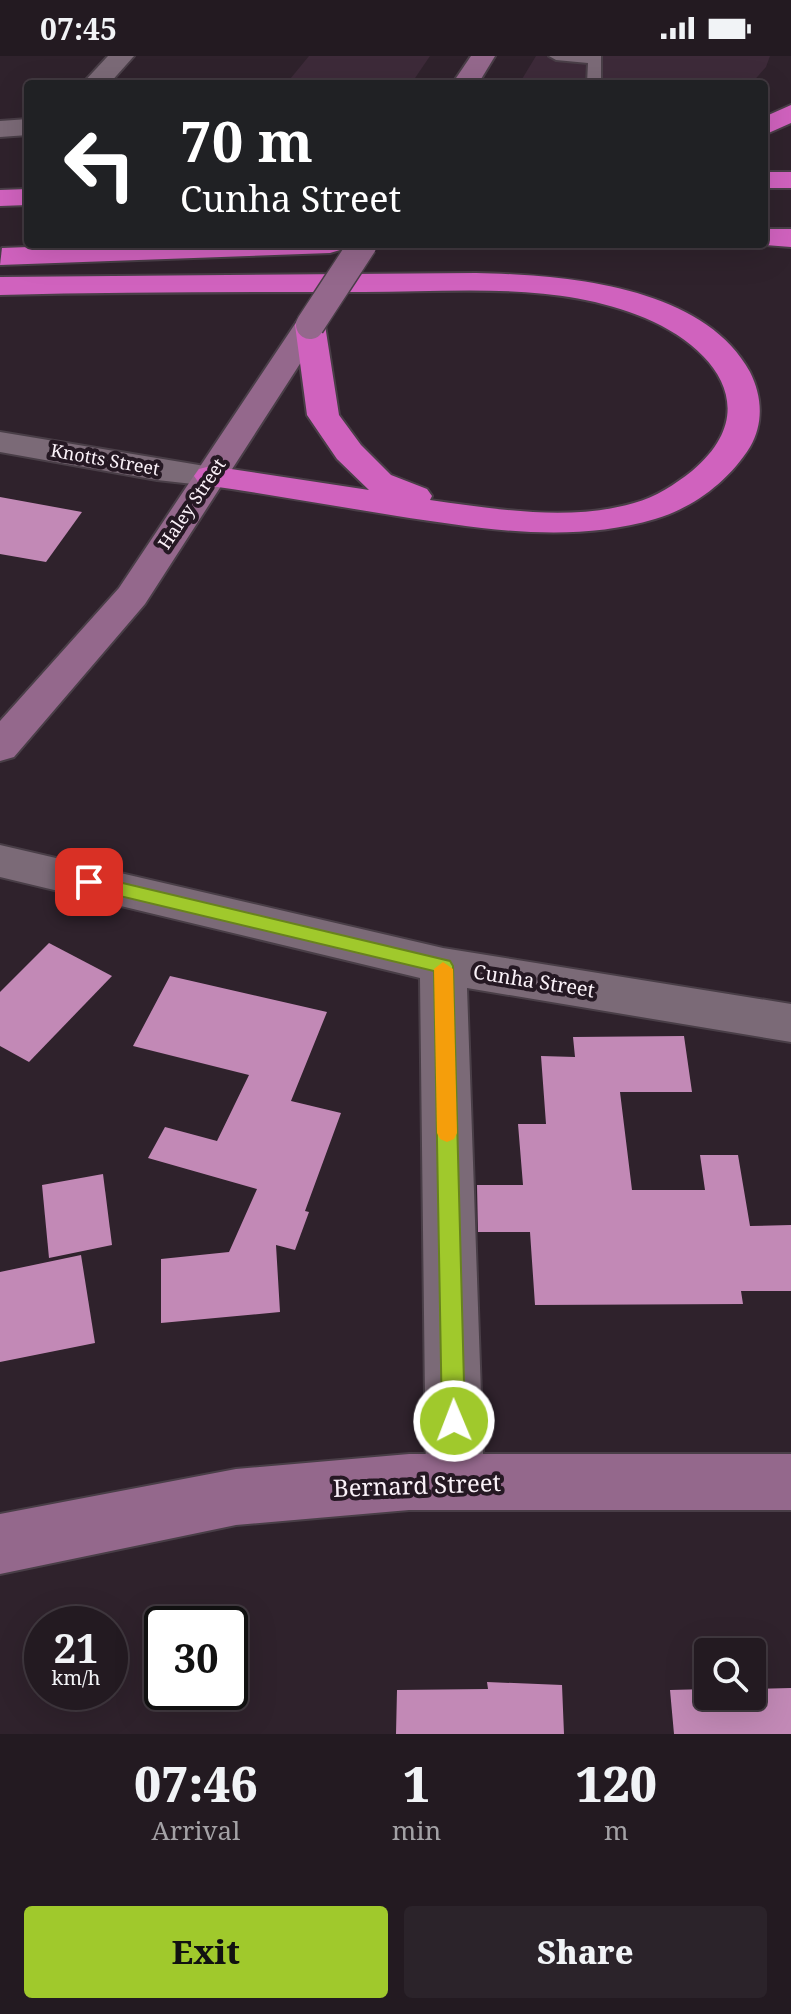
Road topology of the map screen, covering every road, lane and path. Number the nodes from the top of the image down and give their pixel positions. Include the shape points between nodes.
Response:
1 (122, 56) edge
2 (483, 56) edge
3 (556, 56) edge
4 (99, 80) edge
5 (468, 80) edge
6 (594, 80) edge
7 (791, 113) edge
8 (768, 125) edge
9 (24, 127) edge
10 (0, 129) edge
11 (768, 180) edge
12 (791, 180) edge
13 (24, 197) edge
14 (0, 198) edge
15 (768, 238) edge
16 (791, 238) edge
17 (228, 248) edge
18 (360, 248) edge
19 (0, 257) edge
20 (0, 286) edge
21 (310, 325) junction
22 (0, 442) edge
23 (211, 476) junction
24 (482, 518) junction
25 (0, 747) edge
26 (0, 861) edge
27 (443, 966) junction
28 (791, 1023) edge
29 (455, 1482) junction
30 (791, 1482) edge
31 (0, 1544) edge

1 - 4 street
2 - 5 main road
3 - 6 lane via 596,59
7 - 8 highway
9 - 10 street
11 - 12 highway
13 - 14 highway
15 - 16 highway
17 - 19 highway
18 - 21 main road, Haley Street, bridge
20 - 24 highway via 191,282 549,287 599,294 665,315 701,336 738,376 744,401 736,447 682,495 645,511 594,522
21 - 23 main road, Haley Street
21 - 24 highway via 323,415 349,452 379,482
22 - 23 street, Knotts Street
23 - 24 highway
23 - 25 main road, Haley Street via 132,596
26 - 27 street, Cunha Street
27 - 28 street, Cunha Street
27 - 29 street
29 - 30 main road, Bernard Street
29 - 31 main road, Bernard Street via 236,1497

